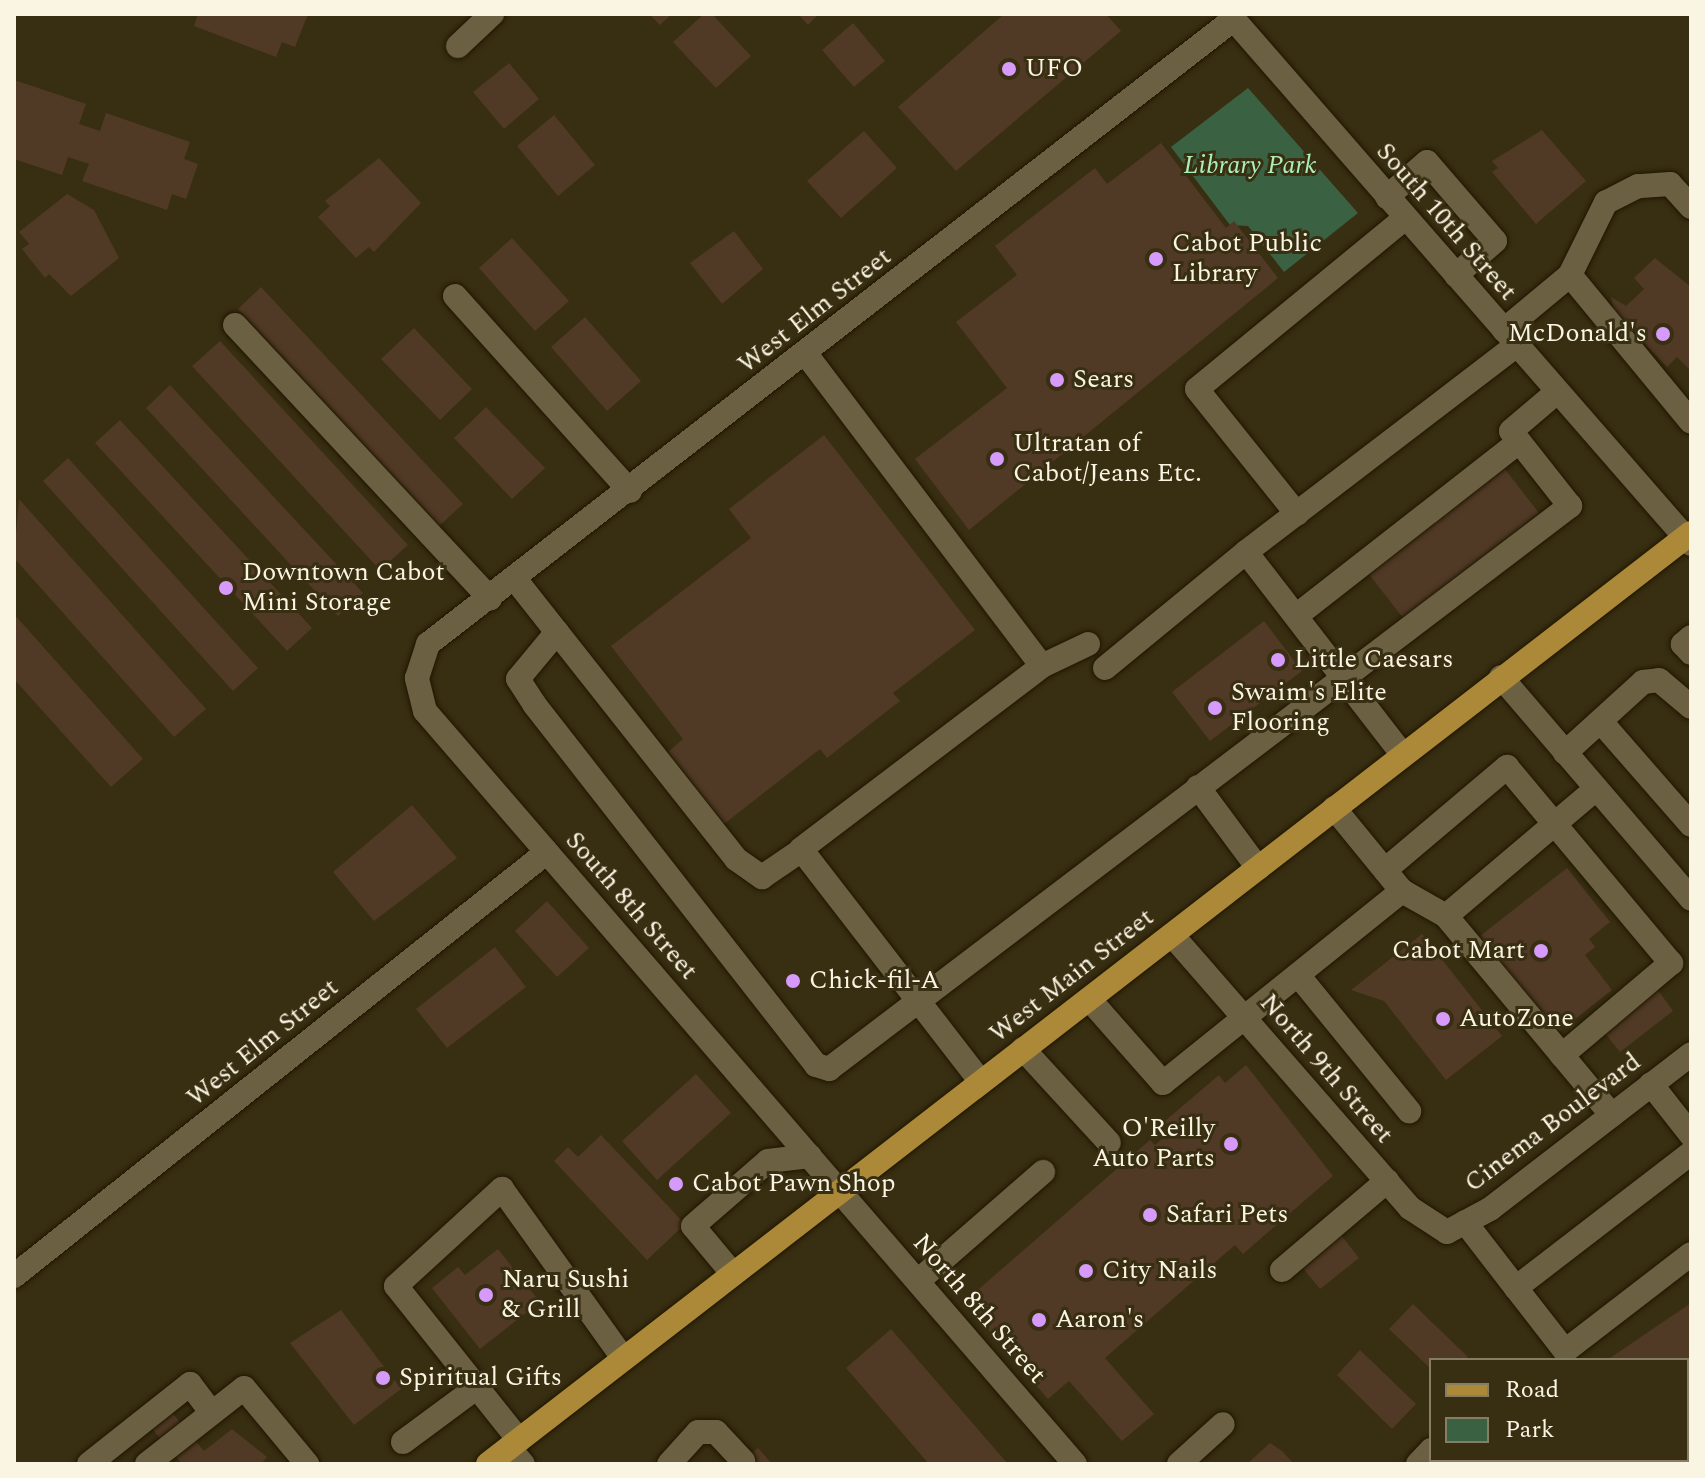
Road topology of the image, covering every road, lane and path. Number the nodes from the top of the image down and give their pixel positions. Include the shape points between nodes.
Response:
1 (492, 14) edge
2 (1231, 16) edge
3 (458, 46) dead end
4 (1387, 197) junction
5 (1691, 207) edge
6 (1405, 218) junction
7 (1456, 275) junction
8 (1570, 275) junction
9 (455, 296) dead end
10 (235, 325) dead end
11 (1510, 338) junction
12 (806, 354) junction
13 (1557, 392) junction
14 (1691, 422) edge
15 (1519, 442) junction
16 (630, 491) junction
17 (1297, 514) junction
18 (1689, 538) edge
19 (1246, 552) junction
20 (515, 579) junction
21 (490, 598) junction
22 (1296, 616) junction
23 (557, 632) junction
24 (1691, 637) edge
25 (428, 644) joint
26 (1088, 644) dead end
27 (1691, 653) edge
28 (1042, 666) junction
29 (1105, 668) dead end
30 (1344, 677) junction
31 (1501, 677) junction
32 (1691, 707) edge
33 (1602, 723) junction
34 (1565, 753) junction
35 (1402, 754) junction
36 (1198, 787) junction
37 (1596, 789) junction
38 (1334, 808) junction
39 (1555, 824) junction
40 (1691, 825) edge
41 (803, 849) junction
42 (547, 852) junction
43 (1258, 868) junction
44 (1385, 870) junction
45 (1402, 891) junction
46 (1691, 899) edge
47 (1446, 916) junction
48 (1172, 935) junction
49 (1298, 975) junction
50 (918, 998) junction
51 (1089, 999) junction
52 (1241, 1014) junction
53 (1023, 1049) junction
54 (1691, 1054) edge
55 (1562, 1055) junction
56 (981, 1082) junction
57 (1651, 1084) junction
58 (1409, 1111) dead end
59 (1612, 1115) junction
60 (1691, 1135) edge
61 (1109, 1143) dead end
62 (1691, 1153) edge
63 (810, 1156) junction
64 (1043, 1172) dead end
65 (1387, 1181) junction
66 (841, 1190) junction
67 (1456, 1227) junction
68 (1691, 1254) edge
69 (1282, 1270) dead end
70 (733, 1274) junction
71 (14, 1276) edge
72 (918, 1281) junction
73 (1516, 1288) junction
74 (1567, 1356) edge
75 (623, 1358) junction
76 (476, 1388) junction
77 (212, 1413) junction
78 (1223, 1424) dead end
79 (403, 1442) dead end
80 (517, 1451) edge
81 (685, 1453) edge
82 (743, 1461) dead end
83 (89, 1464) edge
84 (147, 1464) edge
85 (307, 1464) edge
86 (488, 1464) edge
87 (669, 1464) edge
88 (1075, 1464) edge
89 (1179, 1464) edge

1 - 3 street
2 - 4 street, South 10th Street
2 - 12 street, West Elm Street
4 - 6 street, South 10th Street
4 - 7 street via 1427,162 1495,241
5 - 8 street via 1670,184 1638,186 1606,202
6 - 7 street, South 10th Street
6 - 17 street via 1197,389
7 - 11 street, South 10th Street
8 - 11 street
8 - 14 street
9 - 16 street
10 - 21 street
11 - 13 street, South 10th Street
11 - 17 street
12 - 16 street, West Elm Street
12 - 28 street
13 - 15 street via 1511,431
13 - 18 street, South 10th Street
15 - 22 street
15 - 30 street via 1570,506
16 - 20 street, West Elm Street
17 - 19 street
18 - 31 main road, West Main Street
19 - 22 street
19 - 29 street
20 - 21 street, West Elm Street
20 - 23 street
21 - 25 street, West Elm Street
22 - 30 street
23 - 41 street via 736,859 762,877
23 - 50 street via 518,679 816,1065 838,1066
24 - 27 street via 1683,644
25 - 42 street, South 8th Street via 417,678 425,711
26 - 28 street
28 - 41 street
30 - 35 street
30 - 36 street
31 - 34 street
31 - 35 main road, West Main Street
32 - 33 street via 1659,680 1643,682
33 - 34 street
33 - 40 street
34 - 37 street
35 - 38 main road, West Main Street
36 - 43 street
36 - 50 street
37 - 39 street
37 - 46 street
38 - 43 main road, West Main Street
38 - 44 street
39 - 44 street via 1507,767
39 - 47 street
39 - 55 street via 1671,963
41 - 50 street
42 - 63 street, South 8th Street
42 - 71 street, West Elm Street
43 - 48 main road, West Main Street
44 - 45 street
45 - 47 street
45 - 49 street
47 - 55 street
48 - 51 main road, West Main Street
48 - 52 street, North 9th Street
49 - 52 street
49 - 58 street
50 - 56 street
51 - 52 street via 1163,1083
51 - 53 main road, West Main Street
52 - 65 street, North 9th Street
53 - 56 main road, West Main Street
53 - 61 street
54 - 57 street, Cinema Boulevard
55 - 59 street
56 - 66 main road, West Main Street
57 - 59 street, Cinema Boulevard
57 - 60 street
59 - 67 street, Cinema Boulevard
62 - 73 street
63 - 66 street, South 8th Street
63 - 70 street via 768,1161 693,1226
64 - 72 street
65 - 67 street, North 9th Street
65 - 69 street
66 - 70 main road, West Main Street
66 - 72 street, North 8th Street
67 - 73 street, North 9th Street
68 - 74 street
70 - 75 main road, West Main Street
72 - 88 street, North 8th Street
73 - 74 street, North 9th Street
75 - 76 street via 502,1189 396,1286
75 - 80 main road, West Main Street
76 - 79 street
76 - 80 street
77 - 83 street via 190,1384
77 - 84 street
77 - 85 street via 244,1388
78 - 89 street
80 - 86 main road, West Main Street
81 - 82 street via 698,1432 716,1432
81 - 87 street

